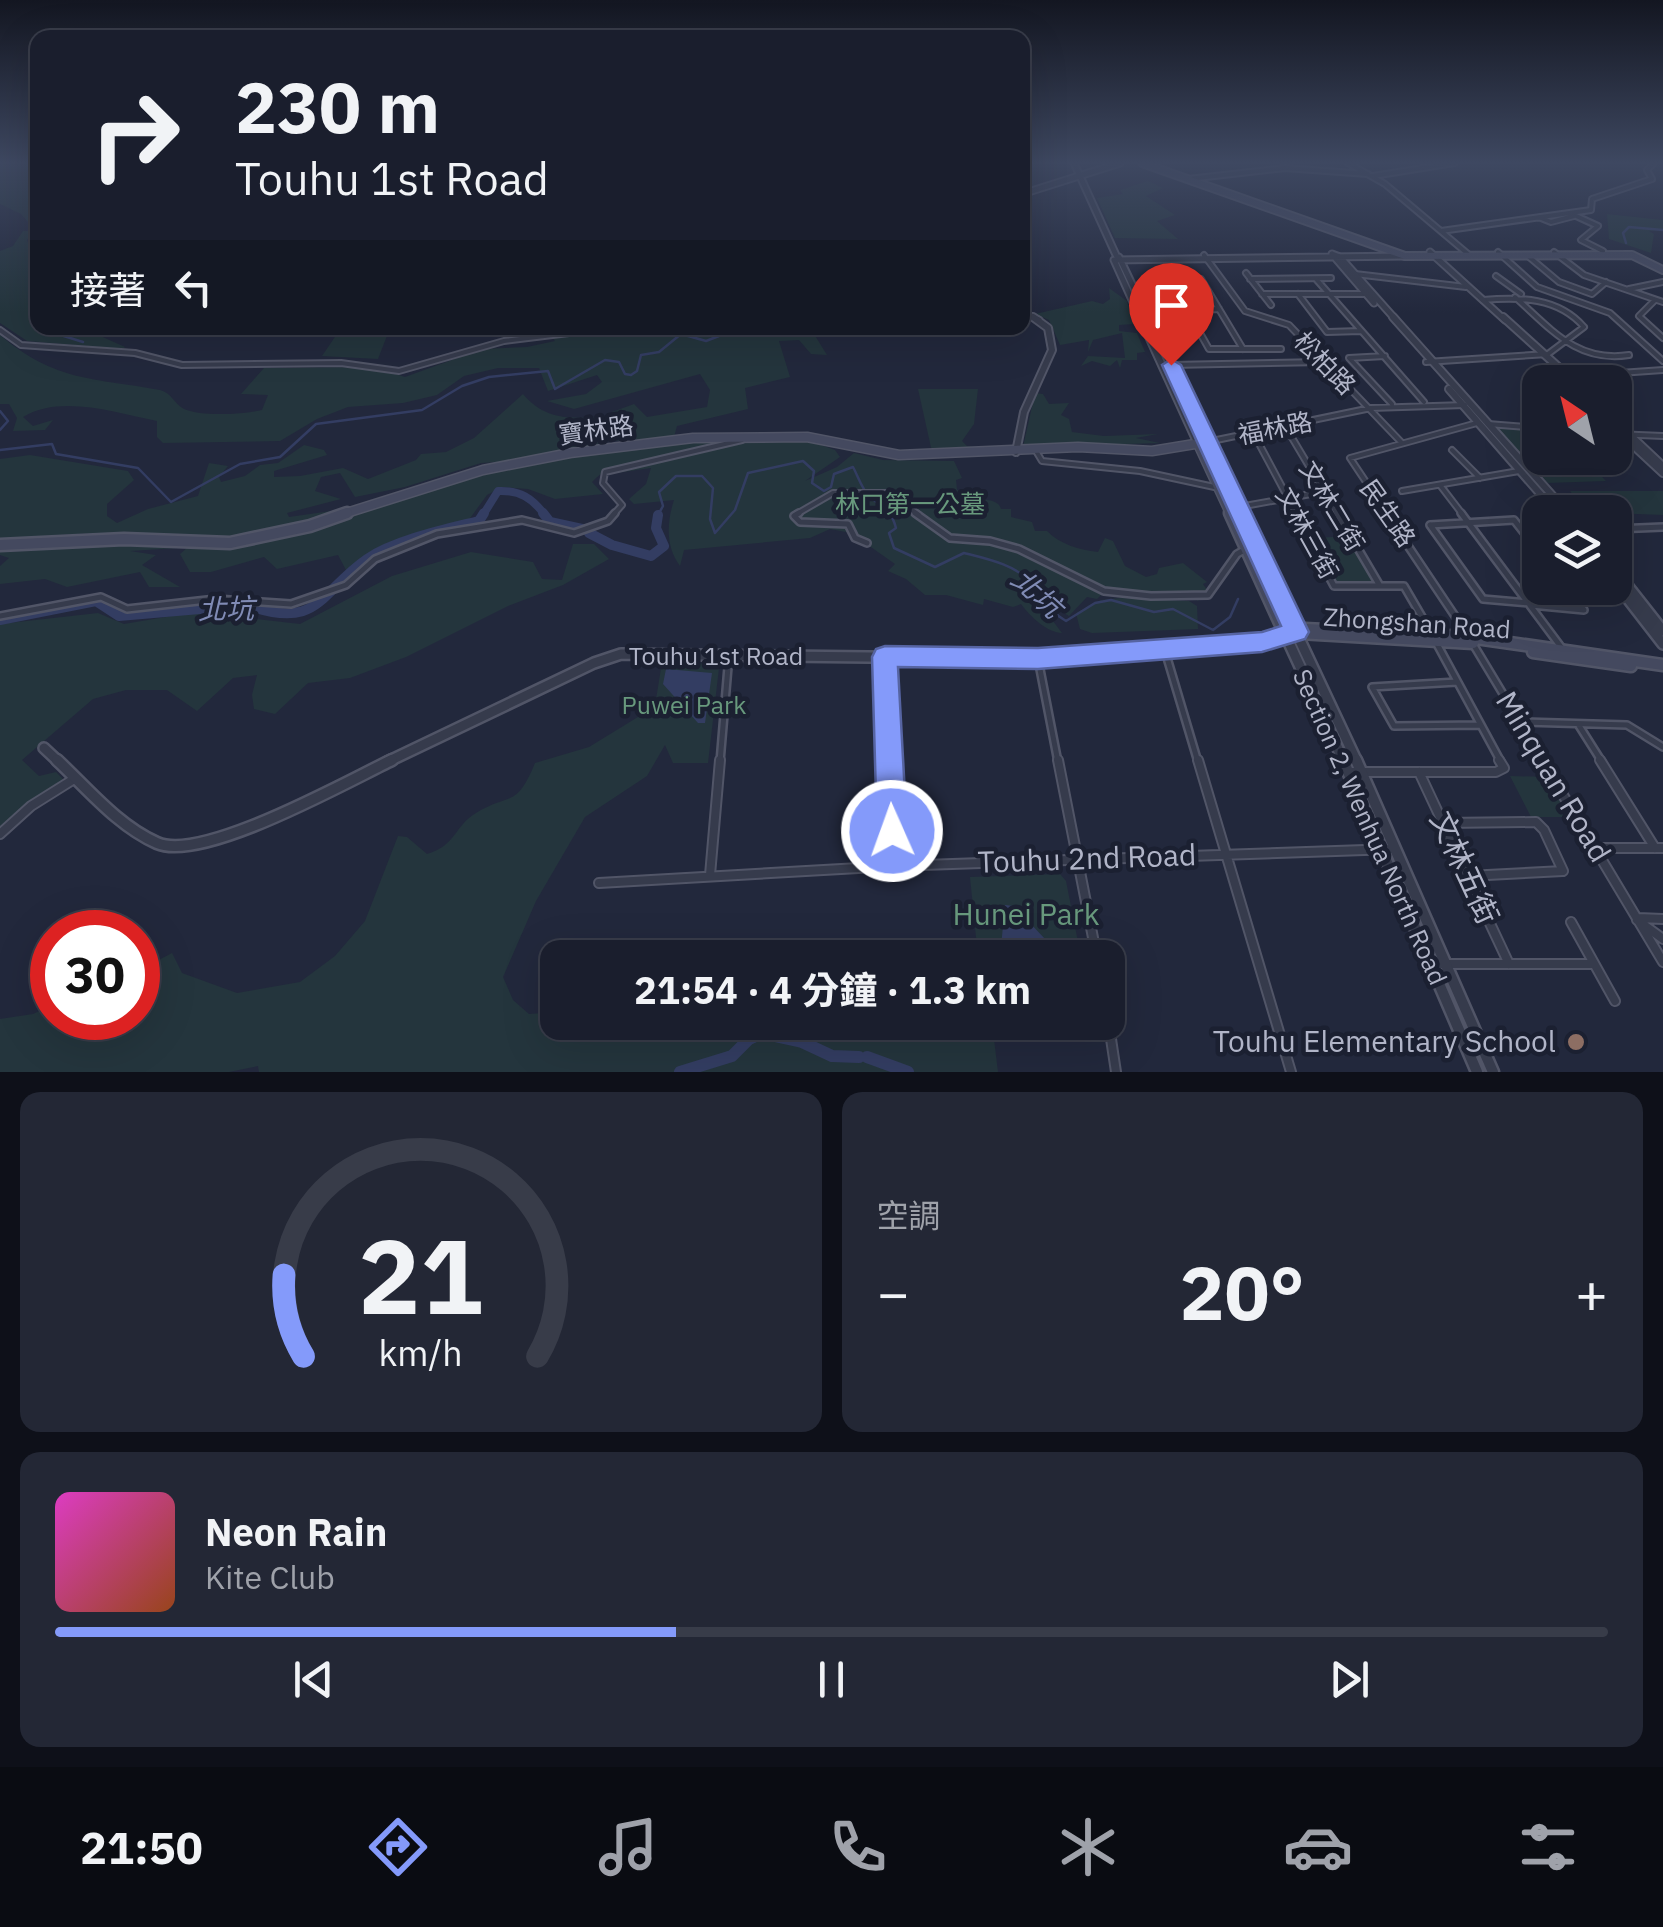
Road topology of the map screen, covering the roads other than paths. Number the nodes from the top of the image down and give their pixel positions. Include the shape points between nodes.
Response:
1 (1097, 213) edge
2 (1284, 213) edge
3 (1417, 213) edge
4 (1576, 213) edge
5 (1571, 214) junction
6 (1441, 232) junction
7 (1603, 251) junction
8 (1629, 253) junction
9 (1468, 254) junction
10 (1500, 254) junction
11 (1556, 254) junction
12 (1403, 255) junction
13 (1433, 255) junction
14 (1204, 256) junction
15 (1335, 256) junction
16 (1528, 256) junction
17 (1118, 258) junction
18 (1663, 267) edge
19 (1355, 274) junction
20 (1496, 276) dead end
21 (1158, 277) dead end
22 (1169, 278) junction
23 (1330, 278) dead end
24 (1316, 279) junction
25 (1606, 282) junction
26 (1663, 282) edge
27 (1466, 287) junction
28 (1629, 289) junction
29 (1262, 294) junction
30 (1298, 294) junction
31 (1330, 294) junction
32 (1369, 294) junction
33 (1524, 296) junction
34 (1515, 297) junction
35 (1482, 300) junction
36 (1660, 300) edge
37 (1271, 305) dead end
38 (1186, 309) junction
39 (1219, 309) junction
40 (1141, 310) junction
41 (1030, 316) edge
42 (0, 330) edge
43 (1654, 330) junction
44 (1663, 330) edge
45 (1361, 331) junction
46 (553, 335) edge
47 (1663, 338) edge
48 (1565, 342) junction
49 (1243, 349) junction
50 (1281, 349) dead end
51 (1542, 354) junction
52 (1630, 355) dead end
53 (1386, 356) junction
54 (1663, 361) edge
55 (1323, 362) junction
56 (1428, 362) junction
57 (1171, 365) junction
58 (1553, 365) edge
59 (1663, 370) edge
60 (1632, 373) edge
61 (1424, 402) junction
62 (1392, 404) junction
63 (1466, 405) junction
64 (1371, 409) junction
65 (1248, 422) dead end
66 (1481, 423) junction
67 (1285, 426) junction
68 (1522, 426) edge
69 (1254, 432) junction
70 (1632, 432) edge
71 (1663, 436) edge
72 (746, 438) junction
73 (1401, 442) junction
74 (1632, 442) edge
75 (1203, 443) junction
76 (1452, 450) dead end
77 (1036, 451) junction
78 (1016, 452) junction
79 (1522, 470) edge
80 (1663, 470) edge
81 (1522, 471) edge
82 (1526, 475) edge
83 (1527, 475) edge
84 (1480, 478) junction
85 (1440, 485) junction
86 (1218, 488) junction
87 (1402, 490) dead end
88 (1322, 492) junction
89 (1542, 495) edge
90 (1549, 495) edge
91 (1285, 496) junction
92 (1233, 509) junction
93 (1468, 522) junction
94 (1663, 527) edge
95 (1632, 528) edge
96 (1522, 530) edge
97 (868, 543) dead end
98 (0, 546) edge
99 (1246, 549) junction
100 (1380, 586) junction
101 (1632, 592) edge
102 (1522, 593) edge
103 (1522, 603) edge
104 (1632, 604) edge
105 (1531, 605) edge
106 (1539, 605) edge
107 (1580, 605) edge
108 (0, 616) edge
109 (1663, 631) edge
110 (1290, 636) junction
111 (1434, 638) junction
112 (1471, 640) junction
113 (1663, 644) edge
114 (1563, 650) junction
115 (1165, 651) junction
116 (729, 654) junction
117 (885, 657) junction
118 (1038, 659) junction
119 (1663, 668) edge
120 (1457, 682) junction
121 (1520, 722) junction
122 (1578, 724) junction
123 (1480, 726) junction
124 (1663, 747) edge
125 (44, 748) dead end
126 (1349, 772) junction
127 (1362, 772) junction
128 (1420, 772) junction
129 (74, 779) junction
130 (1443, 822) junction
131 (0, 834) edge
132 (1396, 848) junction
133 (1597, 848) junction
134 (1659, 848) edge
135 (1382, 849) junction
136 (1225, 854) junction
137 (1076, 860) junction
138 (894, 866) junction
139 (710, 875) junction
140 (1468, 876) junction
141 (598, 883) dead end
142 (1635, 918) junction
143 (1663, 919) edge
144 (1571, 922) dead end
145 (1093, 940) edge
146 (1663, 940) edge
147 (1663, 962) edge
148 (1431, 964) junction
149 (1446, 964) junction
150 (1509, 964) junction
151 (1593, 964) junction
152 (1615, 1002) dead end
153 (1111, 1040) edge
154 (1116, 1072) edge
155 (1290, 1072) edge
156 (1477, 1072) edge
157 (1493, 1072) edge

1 - 17 street, Section 2, Wenhua North Road
2 - 12 main road
3 - 6 street
4 - 5 street
5 - 6 street
5 - 7 street via 1598,226 1582,240
6 - 9 street
7 - 8 main road
7 - 11 main road
8 - 11 main road
8 - 18 main road
9 - 10 main road
9 - 13 main road
10 - 11 main road
10 - 16 main road
10 - 54 street via 1542,289 1610,313
11 - 16 main road
11 - 25 street
12 - 13 main road
12 - 15 street
13 - 27 street
13 - 35 street
14 - 15 street
14 - 17 street
14 - 55 street, 松柏路 via 1248,314 1289,325
15 - 19 street
15 - 32 street
16 - 25 street via 1559,282 1592,294
17 - 40 street, Section 2, Wenhua North Road
19 - 27 street
19 - 32 street
20 - 33 street
21 - 22 street
22 - 38 street
22 - 39 street via 1201,278
23 - 24 street
24 - 29 street via 1248,276
24 - 31 street
25 - 28 street
26 - 28 street
27 - 35 street
28 - 36 street
29 - 30 street
29 - 37 street
30 - 31 street
30 - 45 street via 1327,332
31 - 32 street
31 - 45 street
32 - 56 street
33 - 34 street
33 - 48 street via 1582,323
34 - 35 street
34 - 48 street
35 - 51 street
36 - 43 street via 1638,314
38 - 39 street
38 - 40 street
38 - 49 street via 1208,348
39 - 49 street
40 - 57 street, Section 2, Wenhua North Road
40 - 75 street, Section 2, Wenhua North Road
41 - 78 street via 1050,327 1054,344 1027,402
42 - 46 street via 21,345 136,354 182,365 341,362 399,371 471,348
43 - 44 street
43 - 47 street
45 - 53 street
48 - 51 street
48 - 52 street via 1603,358
49 - 50 street
51 - 56 street
51 - 58 street
53 - 61 street
53 - 62 street via 1349,358
55 - 57 street
55 - 64 street, 松柏路
56 - 63 street
57 - 75 street, Section 2, Wenhua North Road
59 - 60 street
61 - 62 street, 福林路
61 - 63 street, 福林路
62 - 64 street, 福林路
63 - 66 street
64 - 67 street, 福林路
64 - 73 street, 松柏路
65 - 69 street, 文林三街
66 - 68 street, 民生路
66 - 73 street, 民生路
66 - 79 street
67 - 69 street, 福林路
67 - 88 street, 文林二街
69 - 75 street, 福林路
69 - 91 street, 文林三街
70 - 71 street
72 - 78 main road, 寶林路 via 821,438 899,455
72 - 98 main road, 寶林路 via 694,438 544,458 230,543 124,539
72 - 108 street via 606,472 603,483 622,505 588,531 563,532 522,520 450,531 374,559 346,585 292,604 216,599 128,609 101,598
73 - 112 street, 民生路 via 1350,458
74 - 80 street
75 - 77 main road, 寶林路 via 1152,451
75 - 86 main road, Section 2, Wenhua North Road
75 - 92 main road, Section 2, Wenhua North Road
76 - 84 street
77 - 78 main road, 寶林路
77 - 86 street via 1042,462 1140,471
81 - 84 street
82 - 89 street
83 - 90 street
84 - 85 street
85 - 87 street
85 - 93 street
86 - 92 main road, Section 2, Wenhua North Road
88 - 91 street
88 - 100 street, 文林二街
91 - 92 street
91 - 100 street, 文林三街 via 1334,586
92 - 99 main road, Section 2, Wenhua North Road
92 - 110 main road, Section 2, Wenhua North Road
93 - 96 street via 1514,520
93 - 102 street
93 - 103 street via 1430,525 1483,600
94 - 95 street
97 - 99 street via 855,538 848,524 800,522 794,516 833,493 894,496 950,538 1019,549 1104,592 1202,597
99 - 110 main road, Section 2, Wenhua North Road
100 - 111 street, 文林三街 via 1404,586
101 - 109 street
104 - 113 street
105 - 114 street
106 - 107 street via 1584,610
110 - 111 main road, Zhongshan Road
110 - 115 street, Touhu 1st Road
110 - 126 street, Section 2, Wenhua North Road
110 - 127 street, Section 2, Wenhua North Road
111 - 112 main road, Zhongshan Road
111 - 120 street
112 - 114 main road, Zhongshan Road
112 - 119 main road, Zhongshan Road
112 - 121 street, Minquan Road
114 - 119 main road, Zhongshan Road
115 - 118 street, Touhu 1st Road
115 - 136 street
116 - 117 street, Touhu 1st Road
116 - 129 street, Touhu 1st Road via 607,658 206,844 148,840
116 - 139 street
117 - 118 street, Touhu 1st Road
117 - 138 street
118 - 137 street
120 - 123 street
120 - 123 street via 1372,687 1394,726
121 - 122 street
121 - 133 street, Minquan Road
122 - 124 street via 1627,725
122 - 134 street
123 - 128 street via 1501,771
125 - 129 street, Touhu 1st Road
126 - 127 street
126 - 135 street, Section 2, Wenhua North Road
127 - 128 street
127 - 132 street, Section 2, Wenhua North Road
128 - 130 street, 文林五街
129 - 131 street
130 - 140 street, 文林五街
130 - 140 street via 1536,822 1563,870
132 - 135 street, Touhu 2nd Road
132 - 149 street, Section 2, Wenhua North Road
133 - 134 street
133 - 142 street, Minquan Road
135 - 136 street, Touhu 2nd Road
135 - 148 street, Section 2, Wenhua North Road
136 - 137 street, Touhu 2nd Road
136 - 155 street
137 - 138 street, Touhu 2nd Road
137 - 145 street
138 - 139 street, Touhu 2nd Road
139 - 141 street, Touhu 2nd Road
140 - 150 street, 文林五街
142 - 143 street
142 - 146 street, Minquan Road
142 - 147 street, Minquan Road
144 - 151 street
148 - 149 street
148 - 156 street, Section 2, Wenhua North Road
149 - 150 street
149 - 157 street, Section 2, Wenhua North Road
150 - 151 street
151 - 152 street
153 - 154 street

